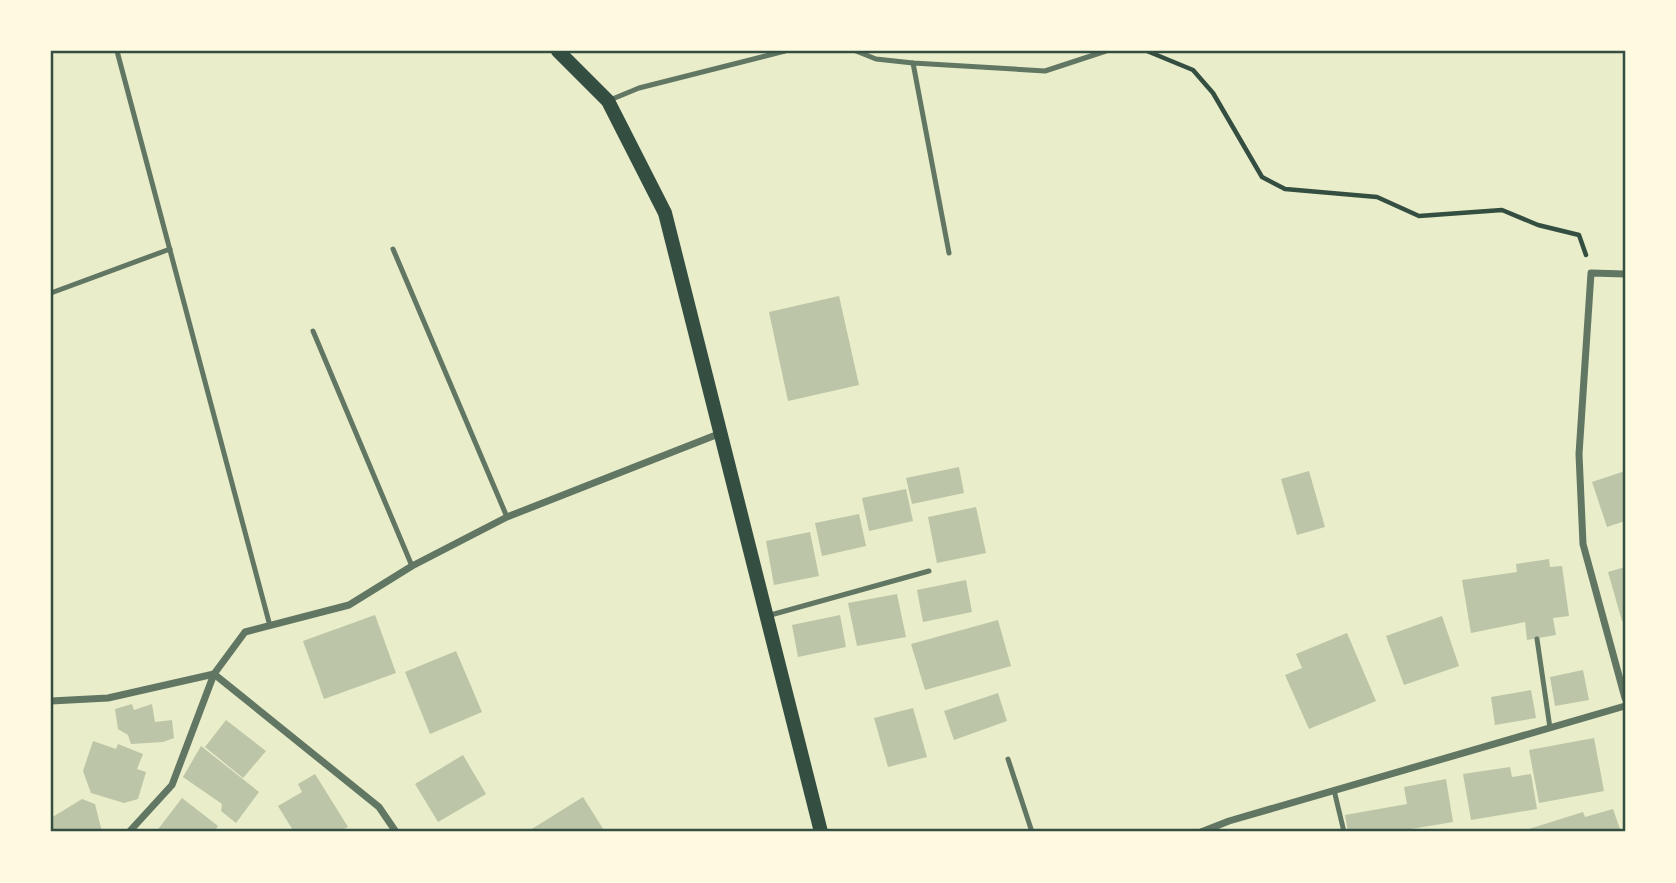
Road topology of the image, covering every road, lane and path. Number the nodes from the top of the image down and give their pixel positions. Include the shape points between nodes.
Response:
1 (117, 51) edge
2 (558, 51) edge
3 (785, 51) edge
4 (856, 51) edge
5 (1106, 51) edge
6 (1147, 51) edge
7 (914, 63) junction
8 (608, 101) junction
9 (170, 249) junction
10 (393, 249) dead end
11 (949, 253) dead end
12 (1591, 273) junction
13 (1625, 274) edge
14 (51, 293) edge
15 (313, 331) dead end
16 (721, 433) junction
17 (507, 517) junction
18 (412, 566) junction
19 (929, 571) dead end
20 (767, 616) junction
21 (270, 625) junction
22 (1537, 639) dead end
23 (214, 674) junction
24 (1625, 698) edge
25 (51, 701) edge
26 (1625, 706) edge
27 (1550, 728) junction
28 (1008, 759) dead end
29 (1334, 790) junction
30 (129, 832) edge
31 (396, 832) edge
32 (821, 832) edge
33 (1032, 832) edge
34 (1200, 832) edge
35 (1344, 832) edge

1 - 9 lane
2 - 8 main road
3 - 8 lane via 639,88
4 - 7 lane via 876,59
5 - 7 lane via 1045,71
6 - 12 path via 1193,70 1213,93 1262,177 1285,189 1377,197 1419,216 1503,210 1579,235
7 - 11 lane
8 - 16 main road via 665,213
9 - 14 lane
9 - 21 lane
10 - 17 lane
12 - 13 street
12 - 24 street via 1579,454 1583,544
15 - 18 lane
16 - 17 street
16 - 20 main road
17 - 18 street
18 - 21 street via 349,606
19 - 20 lane
20 - 32 main road
21 - 23 street via 245,632
22 - 27 lane
23 - 25 street via 108,698
23 - 30 street via 172,785
23 - 31 street via 379,807
26 - 27 street
27 - 29 street
28 - 33 lane
29 - 34 street
29 - 35 lane

